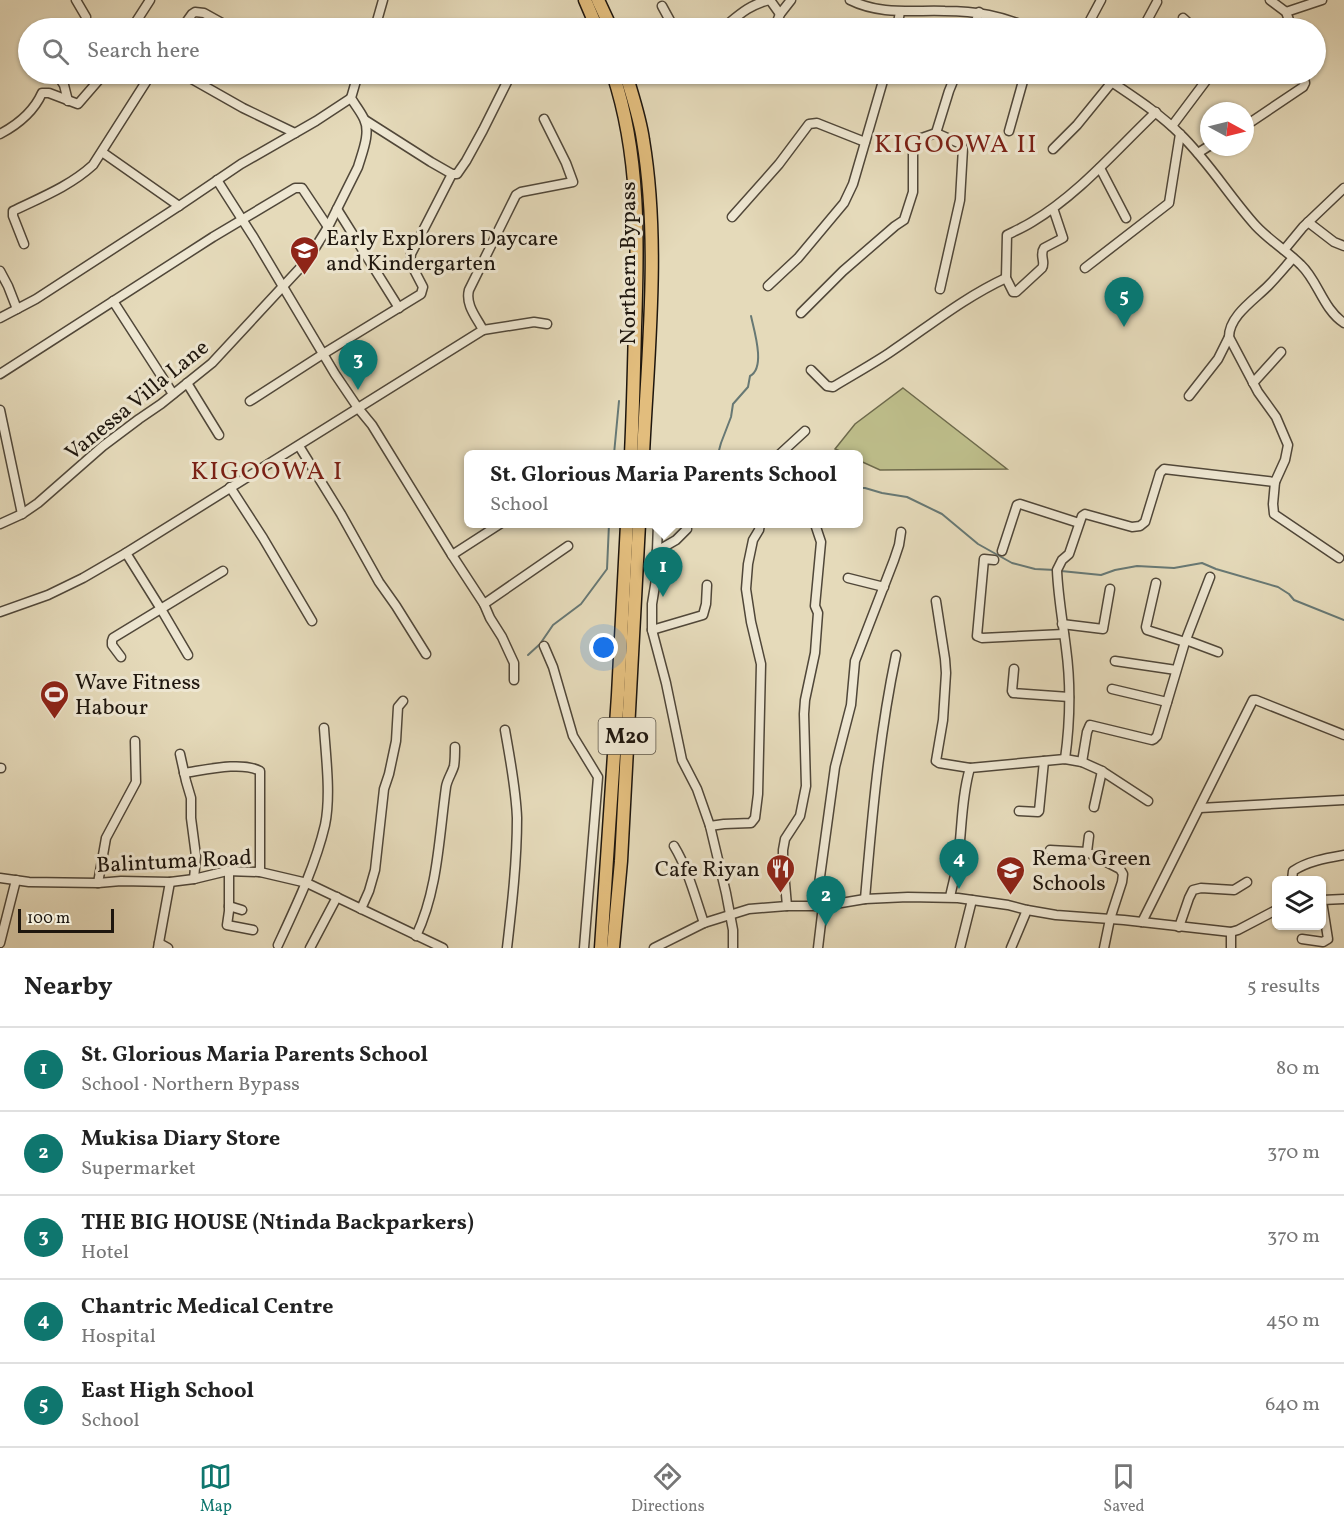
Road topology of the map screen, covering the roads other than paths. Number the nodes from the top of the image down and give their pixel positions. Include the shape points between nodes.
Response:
1 (76, 0) edge
2 (150, 0) edge
3 (383, 0) edge
4 (585, 0) edge
5 (598, 0) edge
6 (770, 0) edge
7 (791, 0) edge
8 (850, 0) edge
9 (1101, 0) edge
10 (1270, 0) edge
11 (1322, 0) edge
12 (1157, 2) dead end
13 (866, 4) edge
14 (662, 6) dead end
15 (900, 12) junction
16 (979, 12) junction
17 (1286, 12) junction
18 (780, 14) junction
19 (86, 17) dead end
20 (138, 18) edge
21 (189, 18) edge
22 (213, 18) edge
23 (378, 18) edge
24 (593, 18) edge
25 (606, 18) edge
26 (669, 18) edge
27 (736, 18) edge
28 (778, 18) edge
29 (899, 18) edge
30 (977, 18) edge
31 (1002, 18) edge
32 (1091, 18) edge
33 (1148, 18) edge
34 (1288, 18) edge
35 (63, 84) edge
36 (96, 84) edge
37 (145, 84) edge
38 (201, 84) edge
39 (355, 84) edge
40 (506, 84) edge
41 (616, 84) edge
42 (629, 84) edge
43 (882, 84) edge
44 (952, 84) edge
45 (1022, 84) edge
46 (1112, 84) edge
47 (1114, 84) edge
48 (1204, 84) edge
49 (1304, 84) edge
50 (351, 98) junction
51 (68, 101) junction
52 (1156, 112) junction
53 (544, 119) dead end
54 (365, 120) junction
55 (1254, 120) edge
56 (1172, 126) junction
57 (1009, 130) dead end
58 (295, 133) junction
59 (936, 133) junction
60 (0, 134) edge
61 (1180, 134) junction
62 (865, 142) junction
63 (1053, 149) dead end
64 (102, 152) junction
65 (1198, 153) joint
66 (1100, 168) junction
67 (452, 174) junction
68 (216, 180) junction
69 (1344, 188) edge
70 (179, 206) junction
71 (1053, 208) junction
72 (337, 209) junction
73 (732, 217) dead end
74 (1126, 218) dead end
75 (243, 220) junction
76 (1308, 222) junction
77 (328, 227) junction
78 (24, 244) dead end
79 (1344, 246) edge
80 (1284, 250) junction
81 (1293, 258) junction
82 (1085, 268) dead end
83 (0, 271) edge
84 (1006, 278) junction
85 (768, 286) dead end
86 (283, 287) junction
87 (940, 289) dead end
88 (113, 301) junction
89 (399, 308) junction
90 (17, 309) junction
91 (801, 313) dead end
92 (0, 318) edge
93 (1344, 323) edge
94 (547, 324) dead end
95 (483, 330) junction
96 (1228, 337) junction
97 (1281, 352) dead end
98 (323, 354) junction
99 (811, 370) dead end
100 (0, 374) edge
101 (187, 383) junction
102 (1253, 383) junction
103 (173, 394) junction
104 (1190, 396) dead end
105 (250, 401) dead end
106 (358, 408) junction
107 (0, 410) edge
108 (806, 430) dead end
109 (219, 435) dead end
110 (299, 446) junction
111 (631, 450) edge
112 (643, 450) edge
113 (784, 450) edge
114 (1275, 482) junction
115 (230, 488) junction
116 (22, 514) junction
117 (1079, 523) junction
118 (0, 524) edge
119 (494, 528) edge
120 (627, 528) edge
121 (639, 528) edge
122 (658, 528) edge
123 (759, 528) edge
124 (816, 528) edge
125 (687, 529) dead end
126 (901, 532) dead end
127 (568, 546) dead end
128 (657, 551) junction
129 (1002, 551) dead end
130 (126, 553) junction
131 (452, 555) junction
132 (1339, 558) dead end
133 (994, 560) dead end
134 (224, 571) dead end
135 (1210, 577) dead end
136 (848, 578) dead end
137 (1156, 583) dead end
138 (707, 585) dead end
139 (884, 586) junction
140 (1110, 589) dead end
141 (936, 601) dead end
142 (484, 604) junction
143 (161, 609) junction
144 (0, 612) edge
145 (312, 621) dead end
146 (1063, 629) junction
147 (652, 630) junction
148 (1185, 641) junction
149 (544, 646) dead end
150 (1218, 652) dead end
151 (426, 654) dead end
152 (188, 655) dead end
153 (896, 655) dead end
154 (121, 657) dead end
155 (1115, 661) dead end
156 (1014, 669) dead end
157 (1176, 670) junction
158 (514, 680) dead end
159 (1112, 689) dead end
160 (1069, 697) junction
161 (403, 701) dead end
162 (1167, 702) junction
163 (324, 728) dead end
164 (505, 730) dead end
165 (1344, 735) edge
166 (135, 741) dead end
167 (455, 747) dead end
168 (180, 754) dead end
169 (1065, 759) junction
170 (1044, 761) junction
171 (1082, 762) junction
172 (970, 768) junction
173 (1102, 771) junction
174 (184, 773) junction
175 (1344, 800) edge
176 (1148, 801) dead end
177 (1094, 807) dead end
178 (1200, 808) junction
179 (1019, 811) dead end
180 (710, 826) junction
181 (1089, 836) dead end
182 (674, 846) dead end
183 (1050, 850) dead end
184 (1086, 852) junction
185 (1344, 855) edge
186 (230, 871) junction
187 (260, 872) junction
188 (1292, 876) edge
189 (0, 878) edge
190 (194, 879) junction
191 (16, 880) junction
192 (170, 882) junction
193 (1247, 882) dead end
194 (98, 883) junction
195 (307, 884) junction
196 (337, 897) junction
197 (950, 897) junction
198 (865, 899) junction
199 (1344, 899) edge
200 (972, 900) junction
201 (1326, 901) edge
202 (229, 906) junction
203 (787, 906) junction
204 (820, 906) junction
205 (361, 909) junction
206 (242, 910) dead end
207 (1027, 910) junction
208 (1272, 912) edge
209 (729, 915) junction
210 (1110, 919) junction
211 (1142, 922) junction
212 (704, 923) junction
213 (1326, 926) edge
214 (1179, 927) junction
215 (253, 930) dead end
216 (1231, 932) junction
217 (418, 937) junction
218 (1302, 939) dead end
219 (0, 942) edge
220 (158, 945) edge
221 (278, 945) dead end
222 (168, 948) edge
223 (310, 948) edge
224 (416, 948) edge
225 (443, 948) edge
226 (507, 948) edge
227 (584, 948) edge
228 (601, 948) edge
229 (613, 948) edge
230 (654, 948) edge
231 (733, 948) edge
232 (818, 948) edge
233 (960, 948) edge
234 (1011, 948) edge
235 (1104, 948) edge
236 (1230, 948) edge

1 - 19 street
2 - 20 street
3 - 23 street
4 - 24 highway
5 - 25 highway
6 - 18 street
6 - 27 street via 757,3
7 - 18 street
8 - 13 street
9 - 32 street
10 - 17 street
11 - 17 street
12 - 33 street
13 - 15 street
14 - 26 street
15 - 16 street
15 - 29 street
16 - 30 street
16 - 31 street
17 - 34 street
18 - 28 street
21 - 22 street via 195,12
35 - 51 street
36 - 51 street via 80,103
37 - 64 street
38 - 58 street
39 - 50 street
40 - 67 street via 466,161 458,173
41 - 111 highway, Northern Bypass via 630,148 637,237
42 - 112 highway, Northern Bypass via 643,138 649,188 649,336
43 - 62 street
44 - 59 street
45 - 57 street
46 - 63 street
47 - 52 street
48 - 56 street
49 - 55 street
50 - 54 street
50 - 58 street
51 - 60 street via 42,93 36,106
52 - 56 street
52 - 66 street
53 - 95 street via 573,182 516,195 468,296
54 - 67 street
54 - 72 street, Vanessa Villa Lane via 366,136 358,167
56 - 61 street
58 - 68 street
59 - 87 street via 963,148 960,200
59 - 91 street via 913,141 913,192 904,220 843,271
61 - 65 street
61 - 82 street via 1169,203
62 - 73 street via 817,123 809,124 780,164
62 - 85 street via 842,207
64 - 70 street
64 - 78 street via 93,165 70,183 13,211
65 - 80 street via 1258,228
66 - 71 street
66 - 74 street
67 - 89 street via 411,254 410,262 423,292
68 - 70 street
68 - 75 street
69 - 76 street
70 - 90 street
71 - 84 street via 1007,235
71 - 84 street via 1063,238 1044,248 1044,266 1016,292 1012,292
72 - 77 street, Vanessa Villa Lane
72 - 89 street
75 - 77 street via 295,188 302,188
75 - 86 street
75 - 88 street
76 - 79 street
76 - 80 street
77 - 86 street, Vanessa Villa Lane
80 - 81 street
81 - 93 street via 1311,276 1326,303
81 - 96 street via 1242,310
83 - 90 street
84 - 99 street via 963,301 833,387
86 - 98 street
86 - 101 street, Vanessa Villa Lane via 212,363
88 - 100 street
88 - 103 street
89 - 98 street
90 - 92 street
94 - 95 street via 534,322
95 - 106 street
96 - 102 street
96 - 104 street via 1213,366
97 - 102 street
98 - 105 street
98 - 106 street
101 - 103 street, Vanessa Villa Lane
101 - 109 street
102 - 114 street via 1276,417 1288,445
103 - 116 street, Vanessa Villa Lane
106 - 110 street
106 - 131 street
107 - 116 street
108 - 113 street
110 - 115 street
110 - 151 street
114 - 117 street via 1164,469 1143,525 1132,527 1085,514
114 - 132 street via 1276,516
115 - 130 street
115 - 145 street
116 - 118 street, Vanessa Villa Lane
117 - 129 street via 1017,505
117 - 146 street via 1069,554 1057,570
119 - 131 street
120 - 228 highway, M20
121 - 229 highway, M20
122 - 128 street
123 - 180 street via 753,540 746,589 761,664 756,815 751,823
124 - 203 street via 820,542 815,606 818,613 804,714 806,786 800,816 784,844
125 - 128 street
126 - 139 street
127 - 142 street
128 - 147 street
130 - 143 street
130 - 144 street via 48,595
131 - 142 street
133 - 146 street via 984,559 977,636
134 - 143 street
135 - 148 street
136 - 139 street
137 - 148 street via 1147,630
138 - 147 street via 703,615
139 - 204 street via 855,661 851,705 835,767
140 - 146 street via 1103,629
141 - 172 street via 946,673 936,759 939,763
142 - 158 street via 514,663
143 - 152 street
143 - 154 street via 113,638 112,645
146 - 160 street
147 - 180 street via 682,760
148 - 150 street
148 - 157 street
149 - 227 street via 573,736 598,777
153 - 198 street via 875,782
155 - 157 street
156 - 160 street via 1013,693
157 - 162 street
159 - 162 street
160 - 169 street
161 - 205 street via 398,707 396,741 384,789 375,870
162 - 171 street via 1154,739 1090,725
163 - 195 street via 328,788 325,824
164 - 226 street via 517,816
165 - 178 street via 1253,700
166 - 194 street via 136,782 106,838
167 - 217 street via 434,876
168 - 174 street
169 - 170 street
169 - 171 street
170 - 172 street
170 - 179 street via 1039,811
171 - 173 street
172 - 197 street
173 - 176 street
173 - 177 street
174 - 187 street via 240,766 260,771
174 - 190 street via 191,798
175 - 178 street
178 - 211 street
180 - 209 street
181 - 184 street
182 - 212 street
183 - 184 street
184 - 210 street via 1123,874
185 - 188 street via 1301,866
186 - 187 street, Balintuma Road
186 - 190 street, Balintuma Road
186 - 202 street
187 - 195 street, Balintuma Road
189 - 191 street, Balintuma Road
190 - 192 street, Balintuma Road
191 - 194 street, Balintuma Road
191 - 219 street
192 - 194 street, Balintuma Road
192 - 220 street
193 - 214 street via 1234,890 1193,890
195 - 196 street, Balintuma Road
195 - 221 street
196 - 205 street, Balintuma Road
196 - 223 street
197 - 198 street
197 - 200 street
198 - 204 street
199 - 201 street
200 - 207 street
200 - 233 street
202 - 206 street
202 - 215 street via 227,926
203 - 204 street
203 - 209 street
204 - 232 street
205 - 217 street, Balintuma Road
207 - 210 street
207 - 234 street
208 - 216 street
209 - 212 street
209 - 231 street
210 - 211 street
210 - 235 street
211 - 214 street
212 - 230 street
213 - 218 street via 1328,939 1323,942
214 - 216 street
216 - 236 street
217 - 224 street
217 - 225 street, Balintuma Road
220 - 222 street

